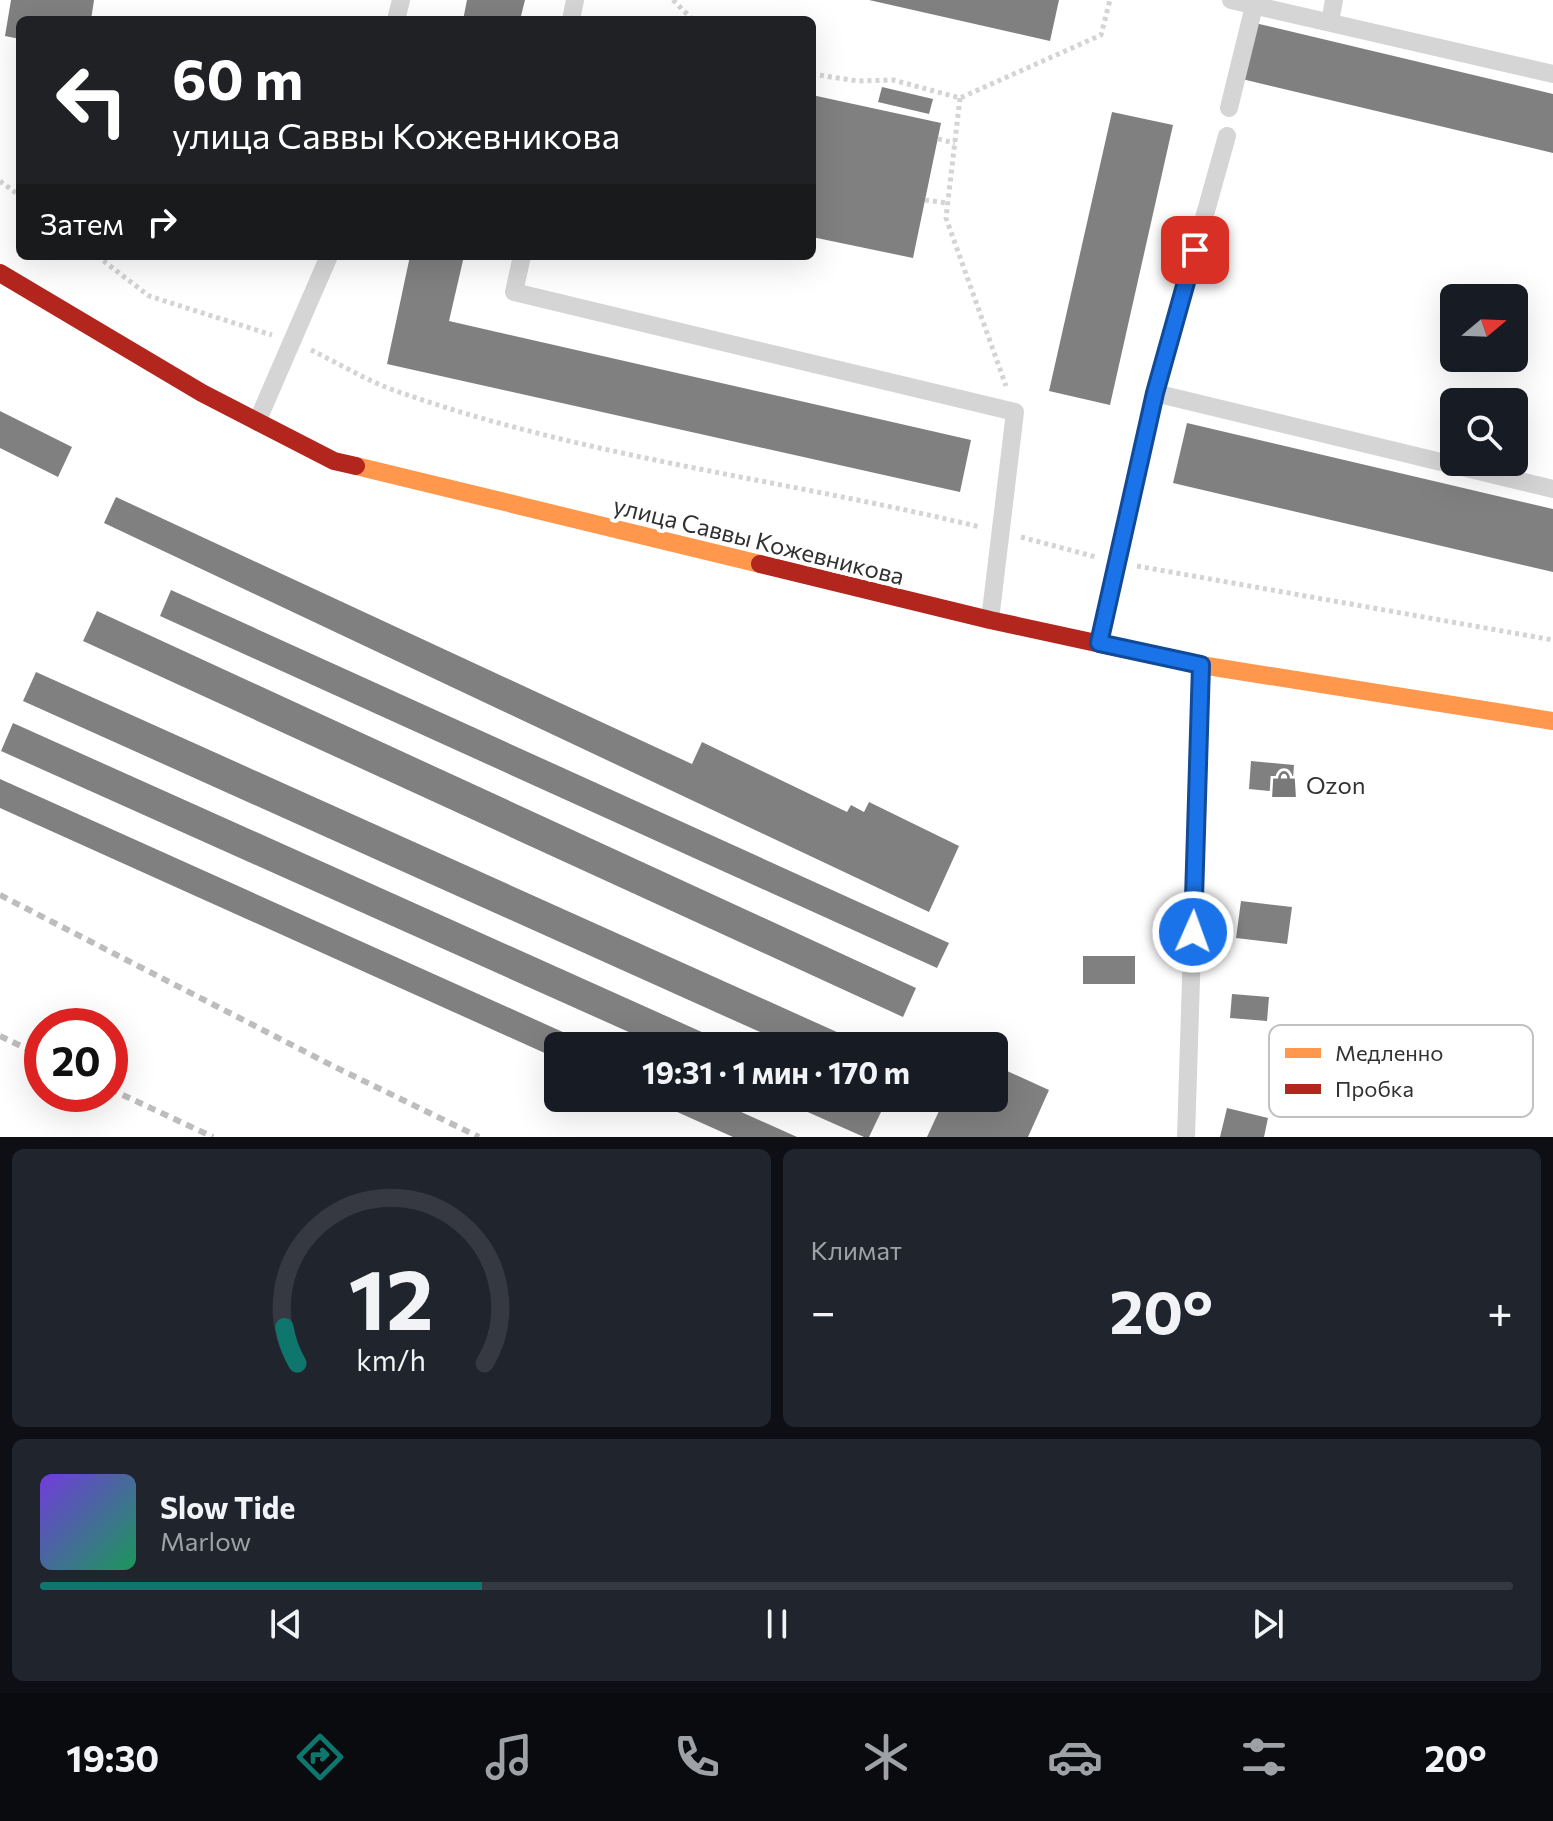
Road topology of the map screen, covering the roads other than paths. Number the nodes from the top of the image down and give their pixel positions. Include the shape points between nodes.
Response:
1 (1231, 0) edge
2 (1334, 0) edge
3 (1254, 6) junction
4 (1330, 22) junction
5 (1553, 74) edge
6 (1229, 108) dead end
7 (1227, 136) dead end
8 (327, 260) edge
9 (521, 260) edge
10 (0, 273) edge
11 (1155, 393) junction
12 (257, 422) junction
13 (1553, 489) edge
14 (990, 620) junction
15 (1099, 643) junction
16 (1201, 665) junction
17 (1553, 721) edge
18 (1186, 1137) edge

1 - 3 lane
2 - 4 lane
3 - 4 lane
3 - 6 lane
4 - 5 lane
7 - 11 lane
8 - 12 lane
9 - 14 lane via 514,292 1015,412
10 - 12 street, улица Саввы Кожевникова
11 - 13 lane
11 - 15 lane
12 - 14 street, улица Саввы Кожевникова via 334,461
14 - 15 street, улица Саввы Кожевникова
15 - 16 street, улица Саввы Кожевникова
16 - 17 street, улица Саввы Кожевникова
16 - 18 lane

